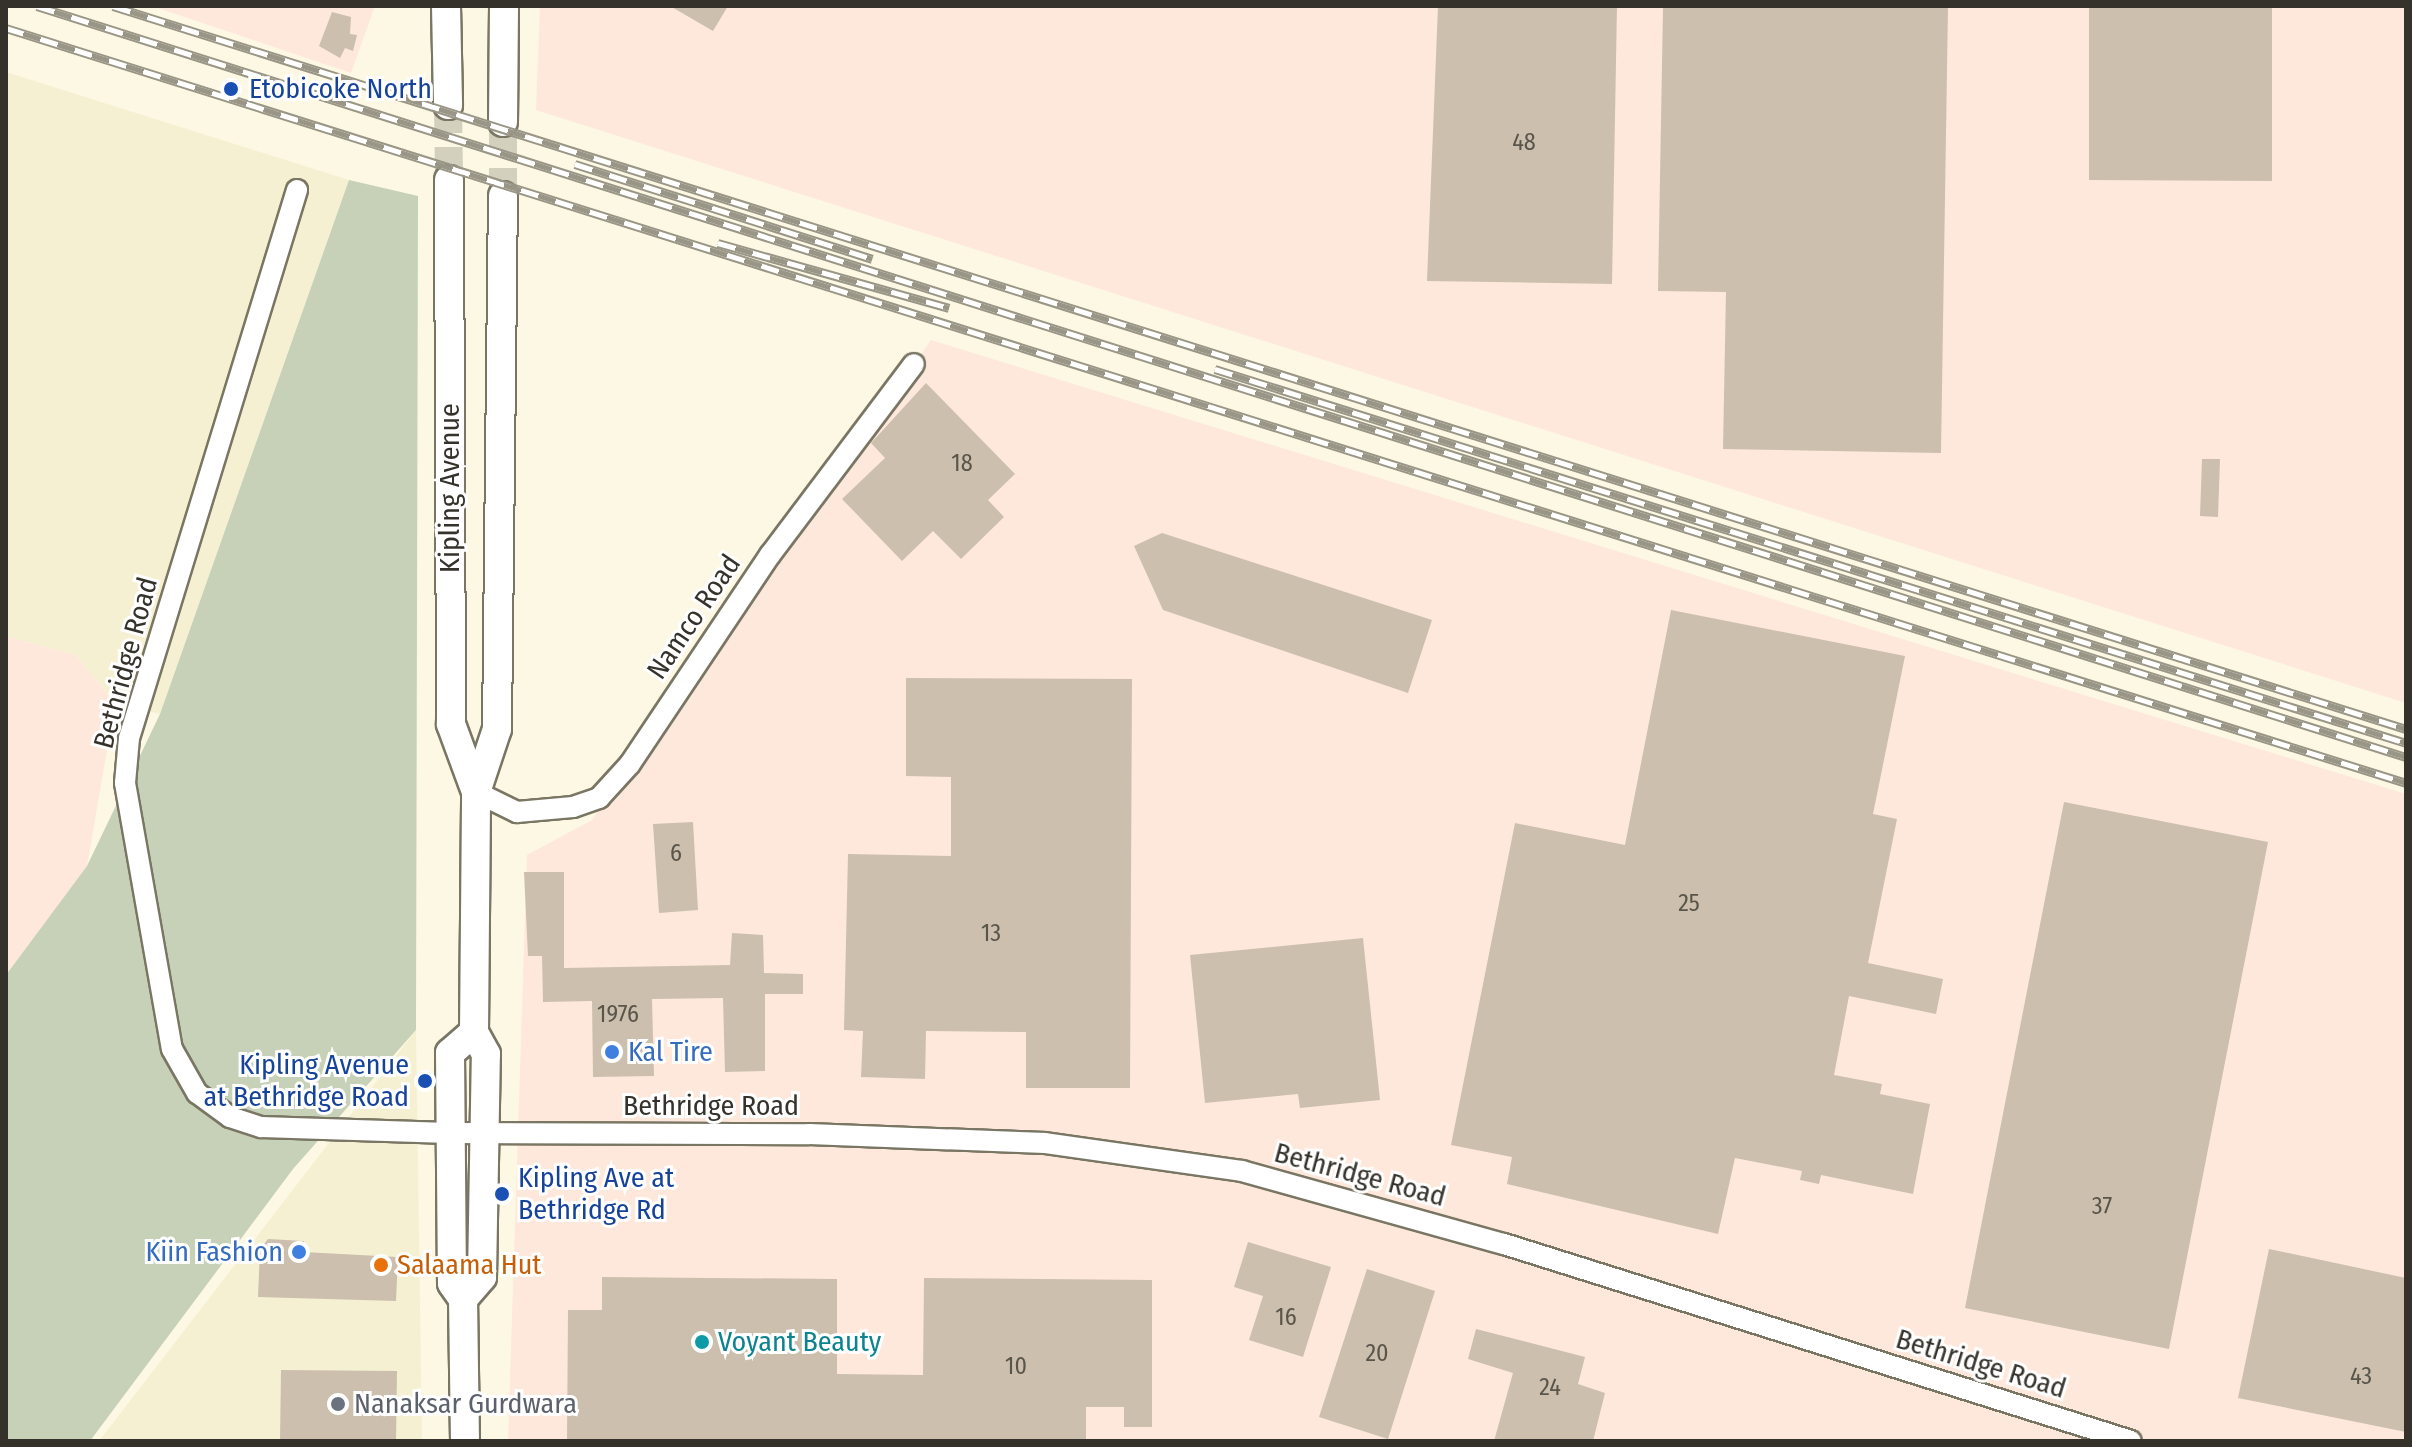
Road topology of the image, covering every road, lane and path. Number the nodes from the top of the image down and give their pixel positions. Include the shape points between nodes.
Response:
1 (446, 6) edge
2 (504, 6) edge
3 (448, 105) tunnel mouth
4 (503, 122) tunnel mouth
5 (449, 180) tunnel mouth
6 (297, 190) dead end
7 (503, 196) tunnel mouth
8 (914, 364) dead end
9 (476, 792) junction
10 (474, 1032) junction
11 (449, 1133) junction
12 (483, 1133) junction
13 (463, 1299) junction
14 (465, 1441) edge
15 (2131, 1441) edge

1 - 3 main road
2 - 4 main road
5 - 9 main road, Kipling Avenue via 451,724
6 - 11 street, Bethridge Road via 129,738 125,783 172,1049 197,1093 230,1117 261,1127
7 - 9 main road, Kipling Avenue via 497,729
8 - 9 street, Namco Road via 770,555 630,764 599,798 573,807 517,812
9 - 10 main road, Kipling Avenue
10 - 11 main road via 450,1053
10 - 12 main road, Kipling Avenue via 486,1054
11 - 12 street, Bethridge Road
11 - 13 main road via 452,1283
12 - 13 main road, Kipling Avenue via 482,1277
12 - 15 street, Bethridge Road via 982,1140 1242,1171 1504,1244
13 - 14 main road

